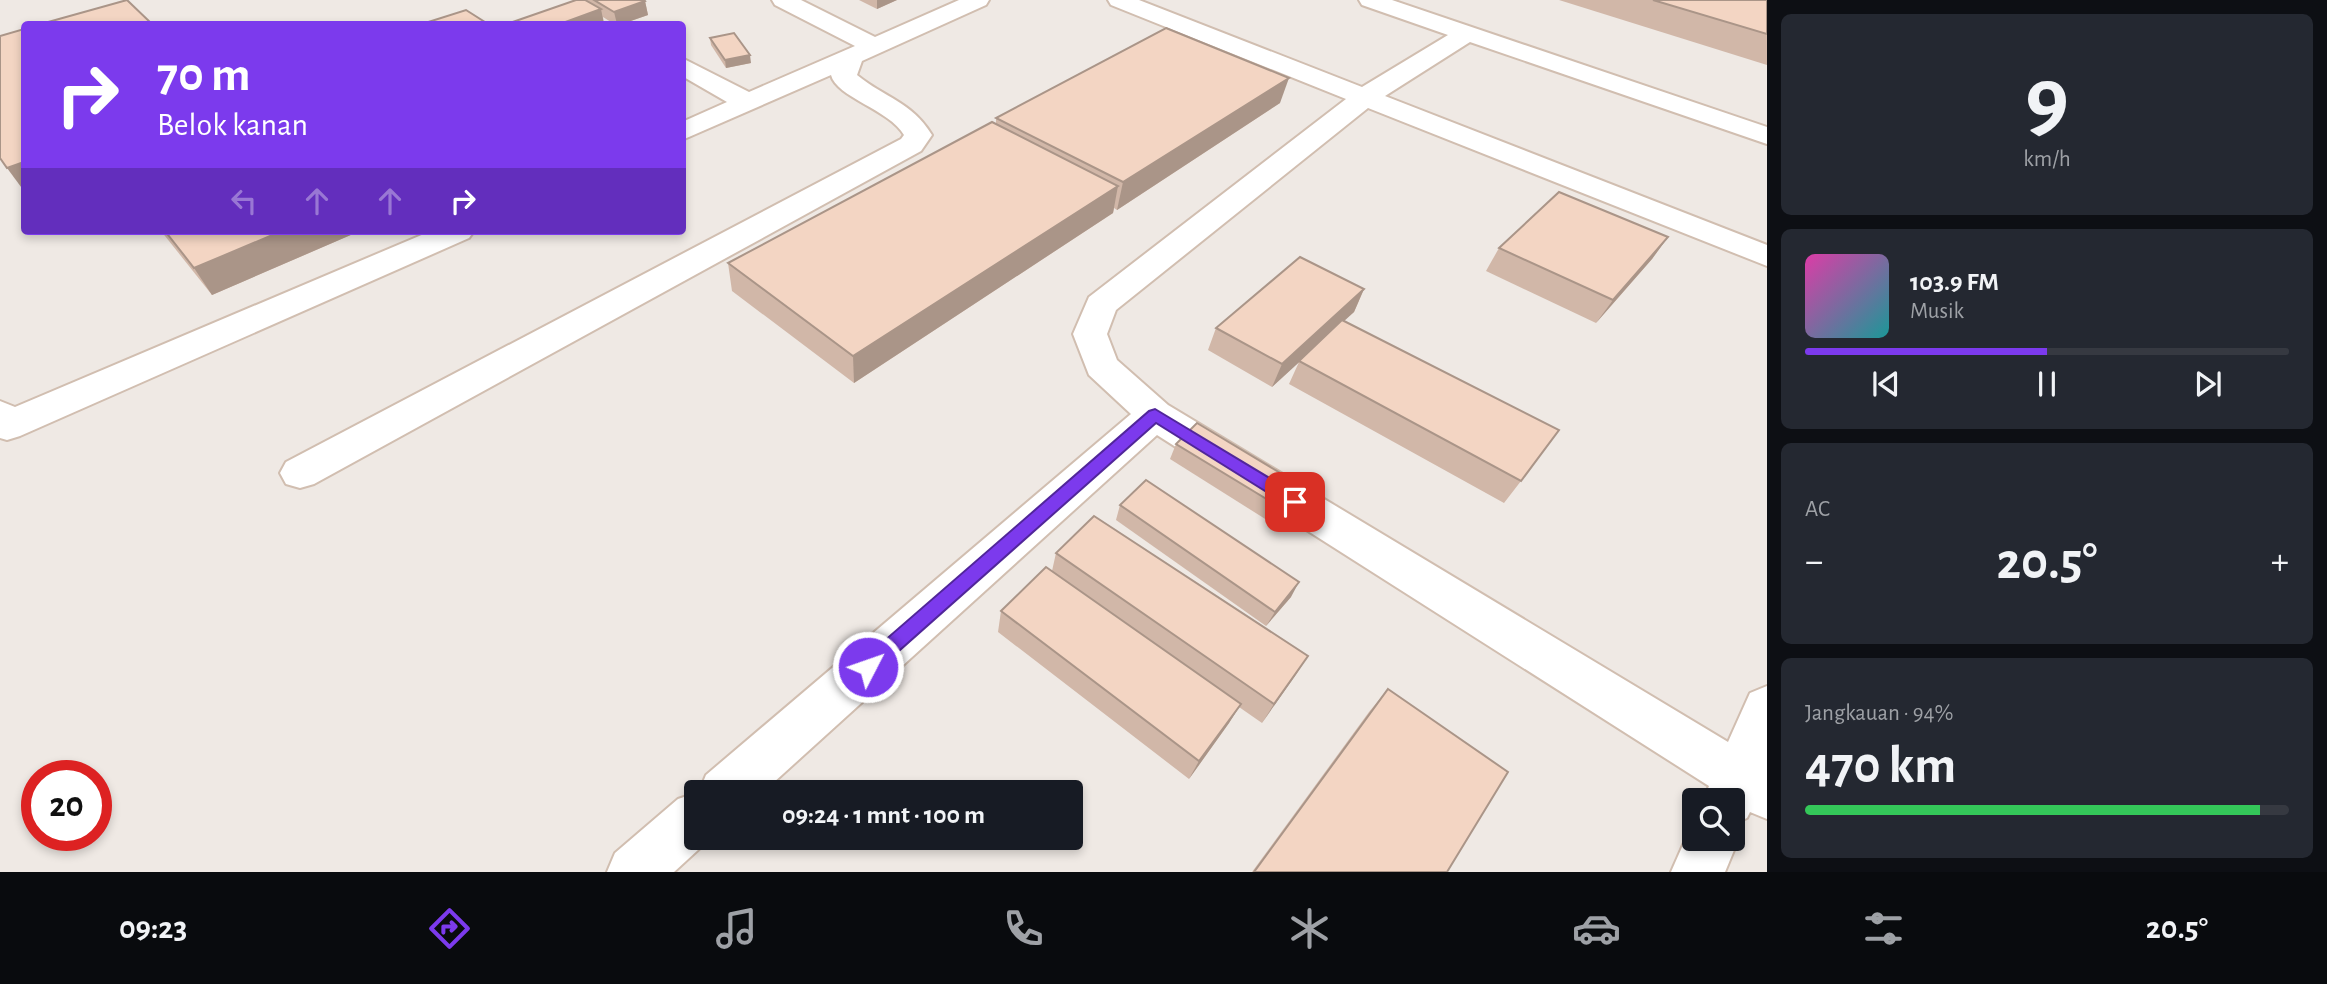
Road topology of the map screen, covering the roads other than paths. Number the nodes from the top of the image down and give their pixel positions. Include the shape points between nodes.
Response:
1 (783, 0) edge
2 (978, 0) edge
3 (1119, 0) edge
4 (1370, 0) edge
5 (1453, 43) junction
6 (864, 52) junction
7 (686, 67) edge
8 (1366, 96) junction
9 (748, 103) junction
10 (686, 130) edge
11 (1767, 136) edge
12 (449, 235) edge
13 (1767, 256) edge
14 (1155, 415) junction
15 (2, 428) edge
16 (300, 473) dead end
17 (1767, 709) edge
18 (739, 780) edge
19 (1740, 788) edge
20 (1745, 791) edge
21 (684, 828) edge
22 (1708, 851) edge
23 (634, 872) edge
24 (1699, 872) edge

1 - 6 lane
2 - 6 lane
3 - 8 lane
4 - 5 lane
5 - 8 lane
5 - 11 lane
6 - 9 lane
6 - 16 lane via 844,77 907,117 918,135 911,145
7 - 9 lane
8 - 13 lane
8 - 14 lane via 1101,304 1090,334 1102,366
9 - 10 lane
12 - 15 lane
14 - 18 lane
14 - 19 lane
17 - 20 lane
21 - 23 lane
22 - 24 lane

